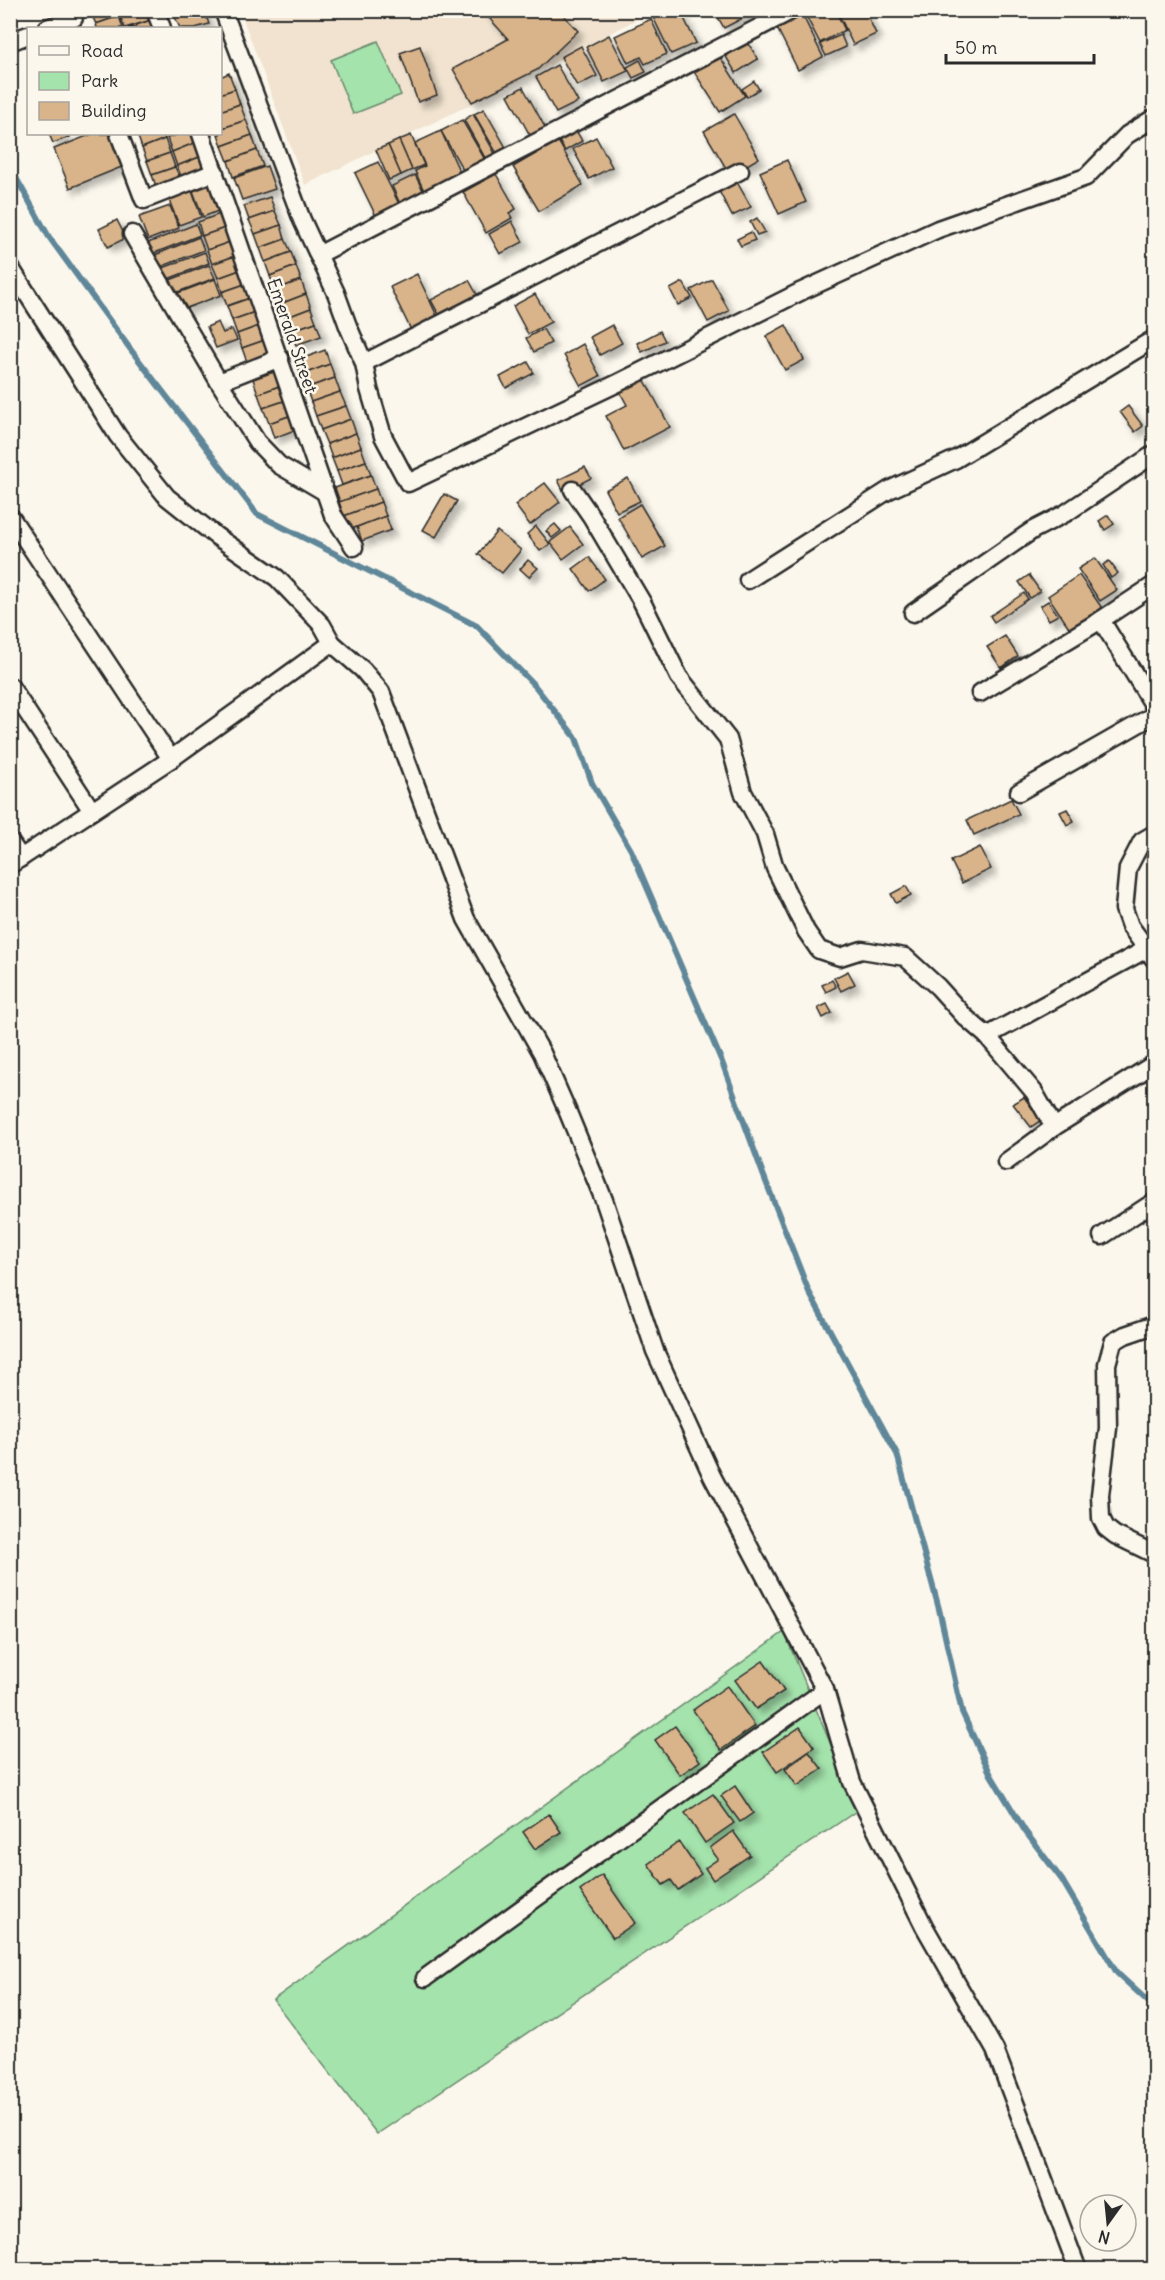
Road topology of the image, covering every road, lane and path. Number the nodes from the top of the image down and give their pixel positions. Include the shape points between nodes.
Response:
1 (155, 10) edge
2 (223, 10) edge
3 (793, 10) edge
4 (75, 19) edge
5 (50, 27) edge
6 (162, 27) edge
7 (27, 35) edge
8 (10, 42) edge
9 (1155, 118) edge
10 (119, 135) edge
11 (201, 135) edge
12 (740, 171) dead end
13 (215, 172) junction
14 (132, 234) dead end
15 (318, 255) junction
16 (10, 267) edge
17 (1155, 339) edge
18 (280, 358) junction
19 (364, 363) junction
20 (219, 382) junction
21 (1155, 454) edge
22 (573, 490) dead end
23 (325, 492) junction
24 (10, 516) edge
25 (354, 548) dead end
26 (748, 580) dead end
27 (1155, 585) edge
28 (913, 613) dead end
29 (1101, 620) junction
30 (332, 643) junction
31 (10, 686) edge
32 (981, 693) dead end
33 (1155, 706) edge
34 (1155, 715) edge
35 (171, 759) junction
36 (1019, 792) dead end
37 (92, 811) junction
38 (1155, 834) edge
39 (10, 842) edge
40 (16, 862) edge
41 (1153, 951) edge
42 (987, 1036) junction
43 (1155, 1064) edge
44 (1054, 1128) junction
45 (1006, 1162) dead end
46 (1155, 1202) edge
47 (1102, 1236) dead end
48 (1155, 1325) edge
49 (1155, 1554) edge
50 (825, 1690) junction
51 (425, 1978) dead end
52 (1078, 2270) edge

1 - 6 street
2 - 15 street
3 - 15 street
4 - 5 street
7 - 8 street
9 - 19 street via 1127,135 1086,177 938,230 802,291 411,488 383,436
10 - 13 street via 144,200
11 - 13 street, Emerald Street
12 - 19 street
13 - 18 street, Emerald Street
14 - 20 street
15 - 19 street
16 - 30 street via 118,436 167,497 277,578 322,625
17 - 26 street via 956,459 889,490
18 - 20 street
18 - 23 street, Emerald Street
20 - 23 street via 264,450 279,465
21 - 28 street via 1066,513 1033,530
22 - 42 street via 642,602 680,677 728,739 744,792 765,834 775,868 819,950 840,957 862,950 905,957
23 - 25 street, Emerald Street via 333,515
24 - 35 street
27 - 29 street
29 - 32 street
29 - 33 street
30 - 35 street
30 - 50 street via 381,692 466,919 542,1053 571,1120 604,1200 655,1351 712,1476
31 - 37 street
34 - 36 street
35 - 37 street
37 - 40 street
38 - 41 street via 1142,841 1128,868 1124,909 1130,926
39 - 40 street
41 - 42 street
42 - 44 street via 1034,1092
43 - 44 street
44 - 45 street
46 - 47 street
48 - 49 street via 1113,1342 1107,1364 1108,1428 1100,1495 1101,1518 1106,1528
50 - 51 street
50 - 52 street via 852,1782 924,1926 994,2050

